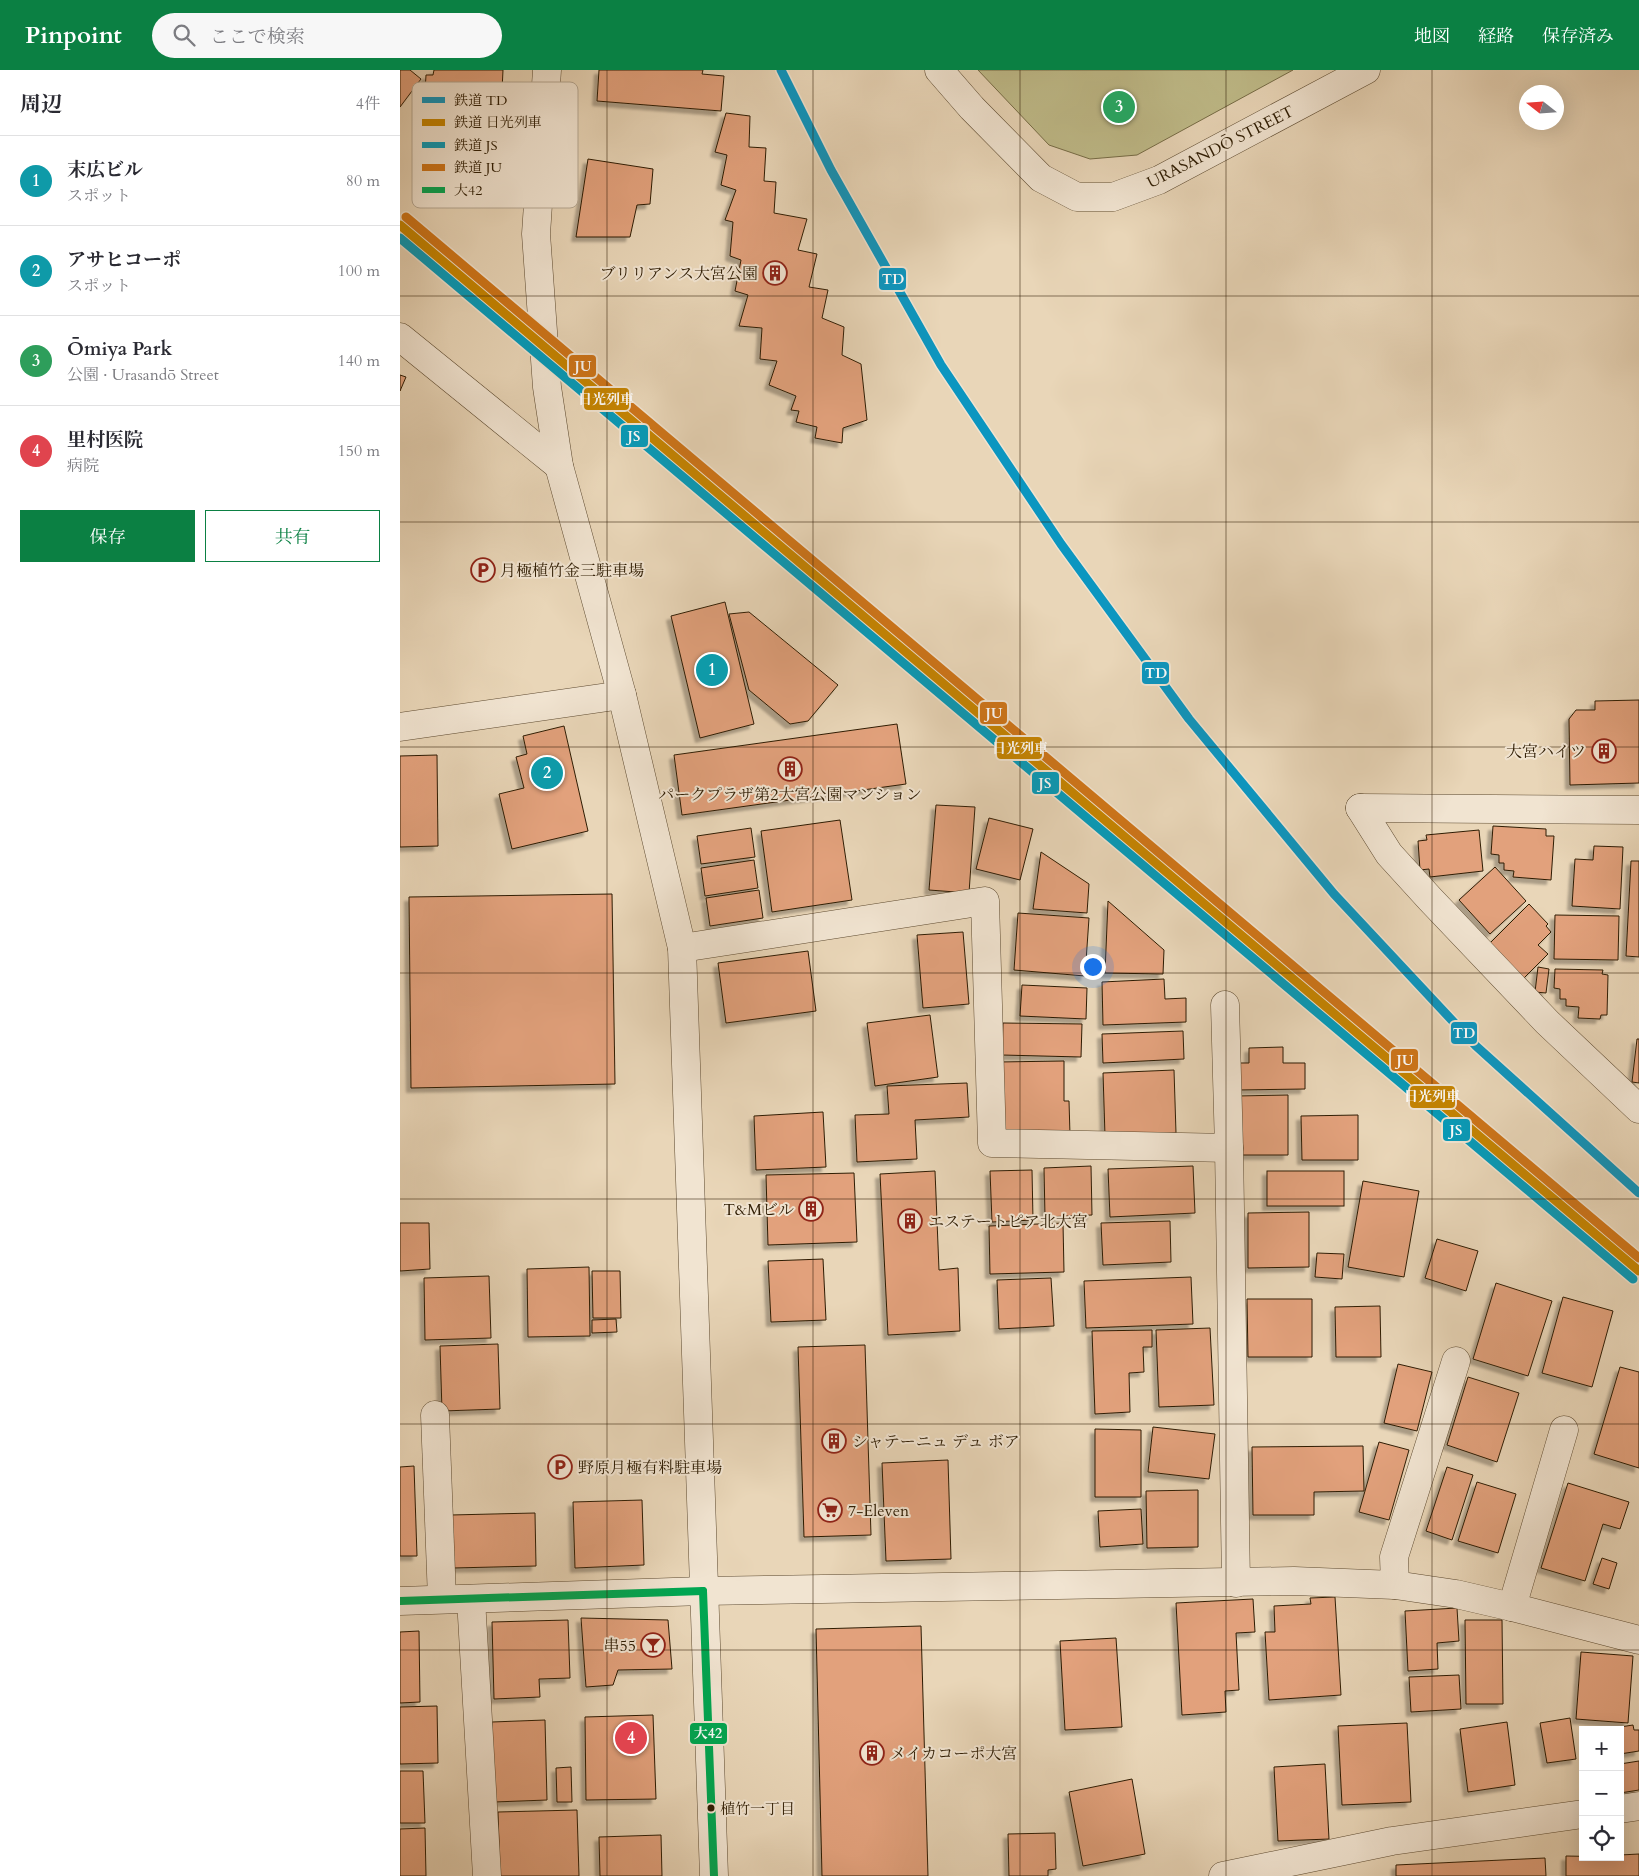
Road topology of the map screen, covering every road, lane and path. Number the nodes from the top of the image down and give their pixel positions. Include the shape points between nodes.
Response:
1 (939, 70) edge
2 (1366, 70) edge
3 (538, 208) edge
4 (400, 337) edge
5 (559, 466) junction
6 (622, 695) junction
7 (400, 727) edge
8 (1639, 810) edge
9 (682, 948) junction
10 (1225, 1005) dead end
11 (1639, 1108) edge
12 (1229, 1148) junction
13 (1456, 1361) dead end
14 (435, 1415) dead end
15 (1564, 1430) dead end
16 (1236, 1583) junction
17 (1395, 1584) junction
18 (703, 1591) junction
19 (471, 1599) junction
20 (442, 1600) junction
21 (400, 1601) edge
22 (1512, 1607) junction
23 (1639, 1640) edge
24 (1639, 1806) edge
25 (1624, 1808) edge
26 (1579, 1815) edge
27 (487, 1876) edge
28 (714, 1876) edge
29 (1223, 1876) edge

1 - 2 street, URASANDŌ STREET via 1041,178 1077,197 1113,197 1159,180
3 - 5 street via 536,234 547,387
4 - 5 street
5 - 6 street
6 - 7 street
6 - 9 street
8 - 11 street via 1360,808 1389,854 1430,899 1547,1022
9 - 12 street via 985,901 992,1144
9 - 18 street
10 - 12 street
12 - 16 street
13 - 17 street via 1394,1557
14 - 20 street
15 - 22 street
16 - 17 street
16 - 18 street
17 - 22 street
18 - 19 street
18 - 28 street
19 - 20 street
19 - 27 street
20 - 21 street
22 - 23 street
24 - 25 street
26 - 29 street via 1392,1841

